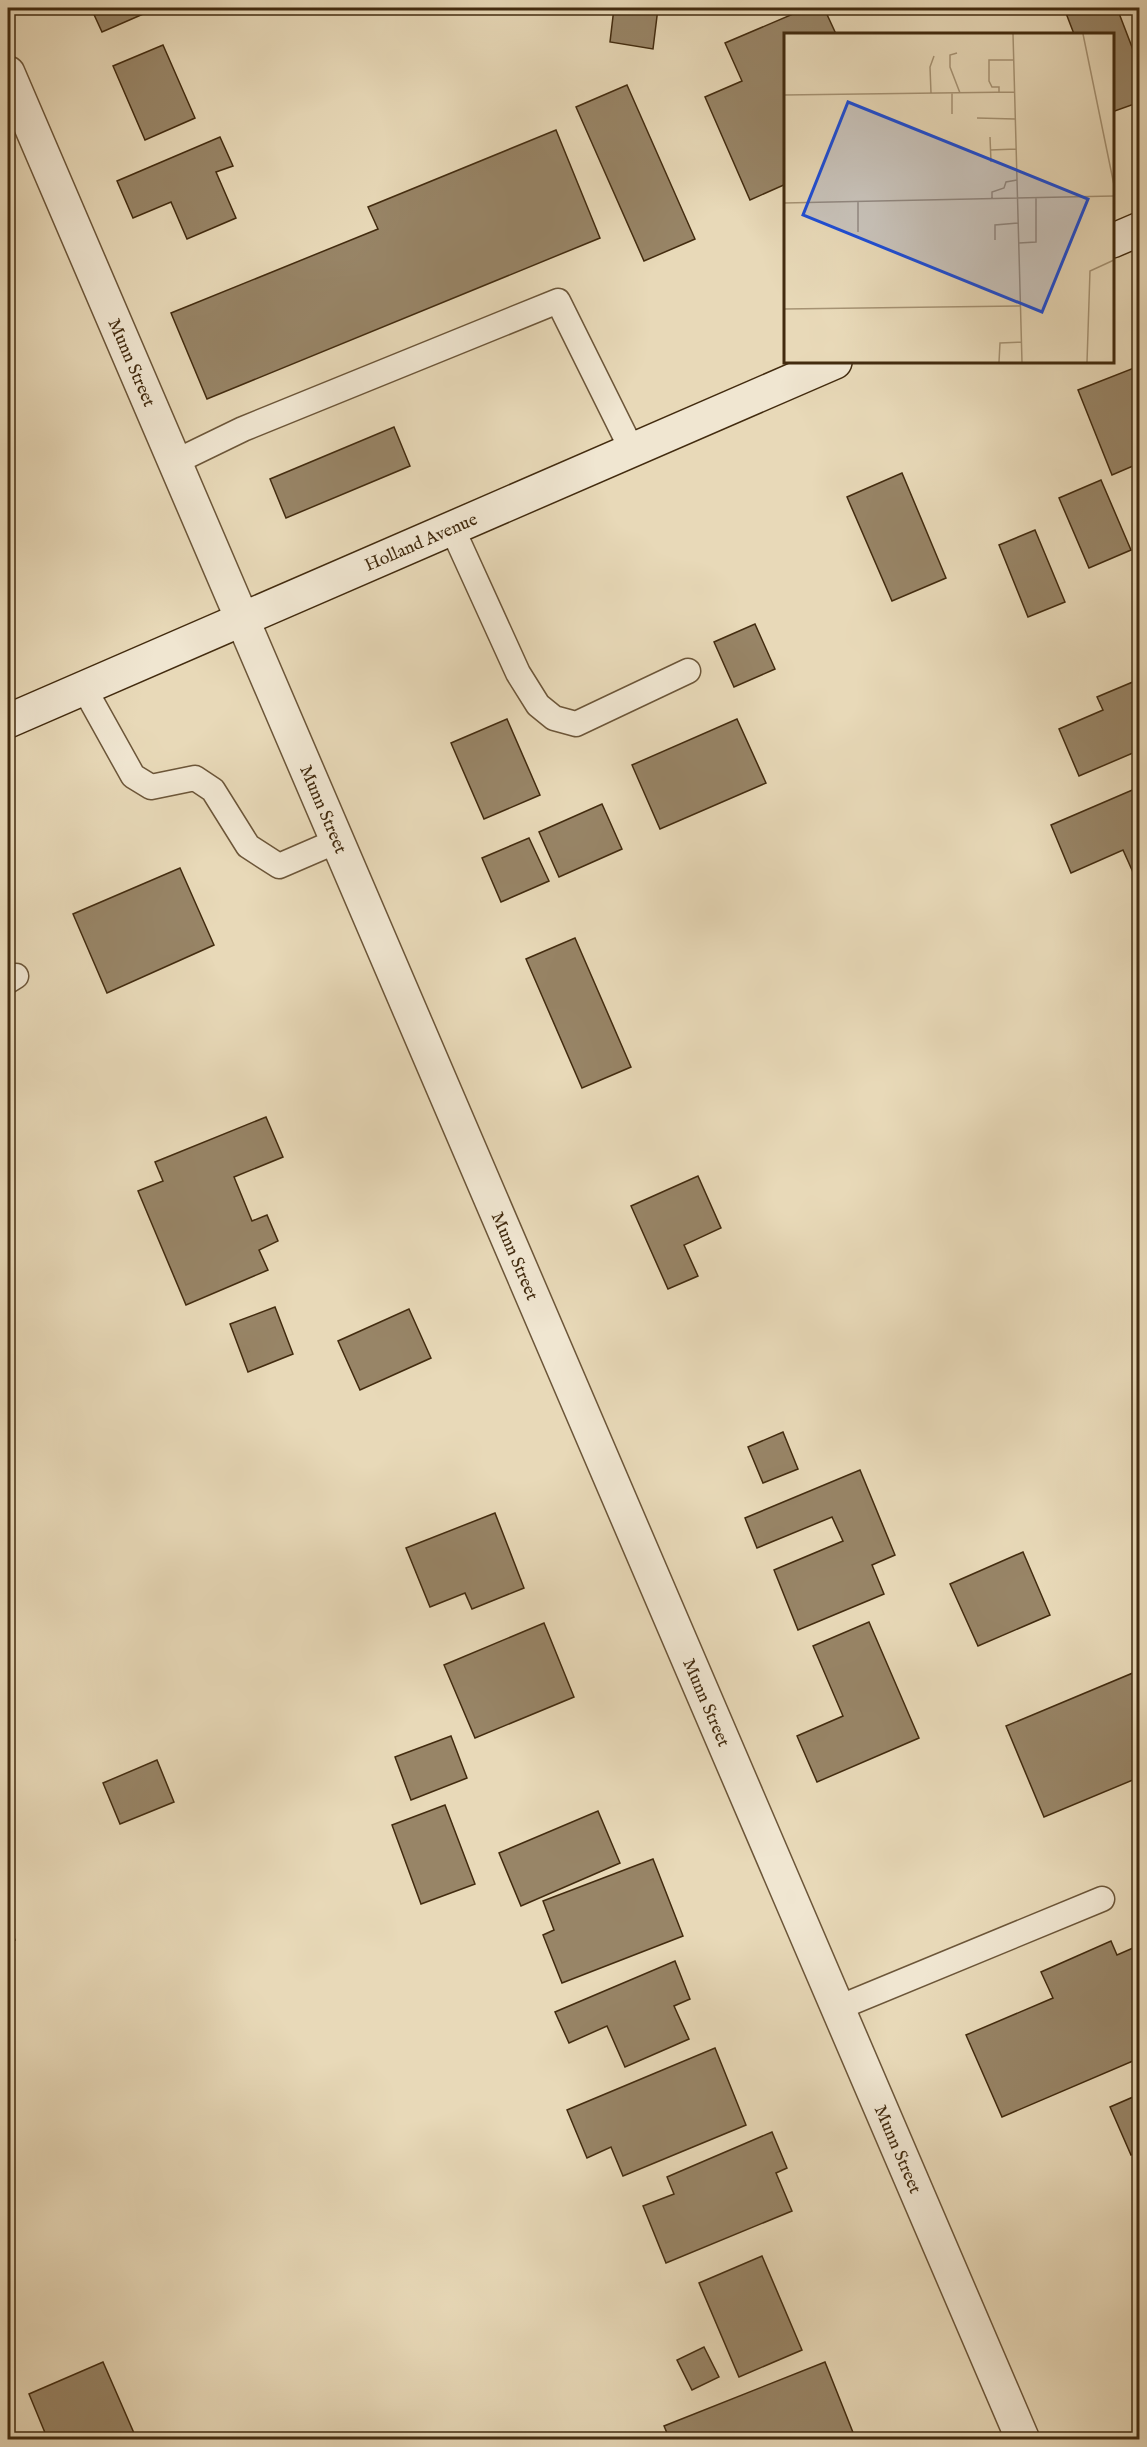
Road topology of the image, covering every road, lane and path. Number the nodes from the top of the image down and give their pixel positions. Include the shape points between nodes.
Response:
1 (8, 73) edge
2 (1140, 229) edge
3 (1114, 241) edge
4 (833, 363) edge
5 (632, 450) junction
6 (175, 462) junction
7 (452, 528) junction
8 (242, 620) junction
9 (688, 671) dead end
10 (84, 688) junction
11 (8, 721) edge
12 (337, 841) junction
13 (1102, 1899) dead end
14 (838, 2008) junction
15 (1023, 2439) edge

1 - 6 street, Munn Street
2 - 3 street
4 - 5 street, Holland Avenue
5 - 6 lane via 558,301 243,429
5 - 7 street, Holland Avenue
6 - 8 street, Munn Street
7 - 8 street, Holland Avenue
7 - 9 lane via 518,673 538,705 554,718 576,724
8 - 10 street, Holland Avenue
8 - 12 street, Munn Street
10 - 11 street, Holland Avenue
10 - 12 lane via 133,776 151,787 195,778 213,790 248,846 279,866
12 - 14 street, Munn Street
13 - 14 lane
14 - 15 street, Munn Street

